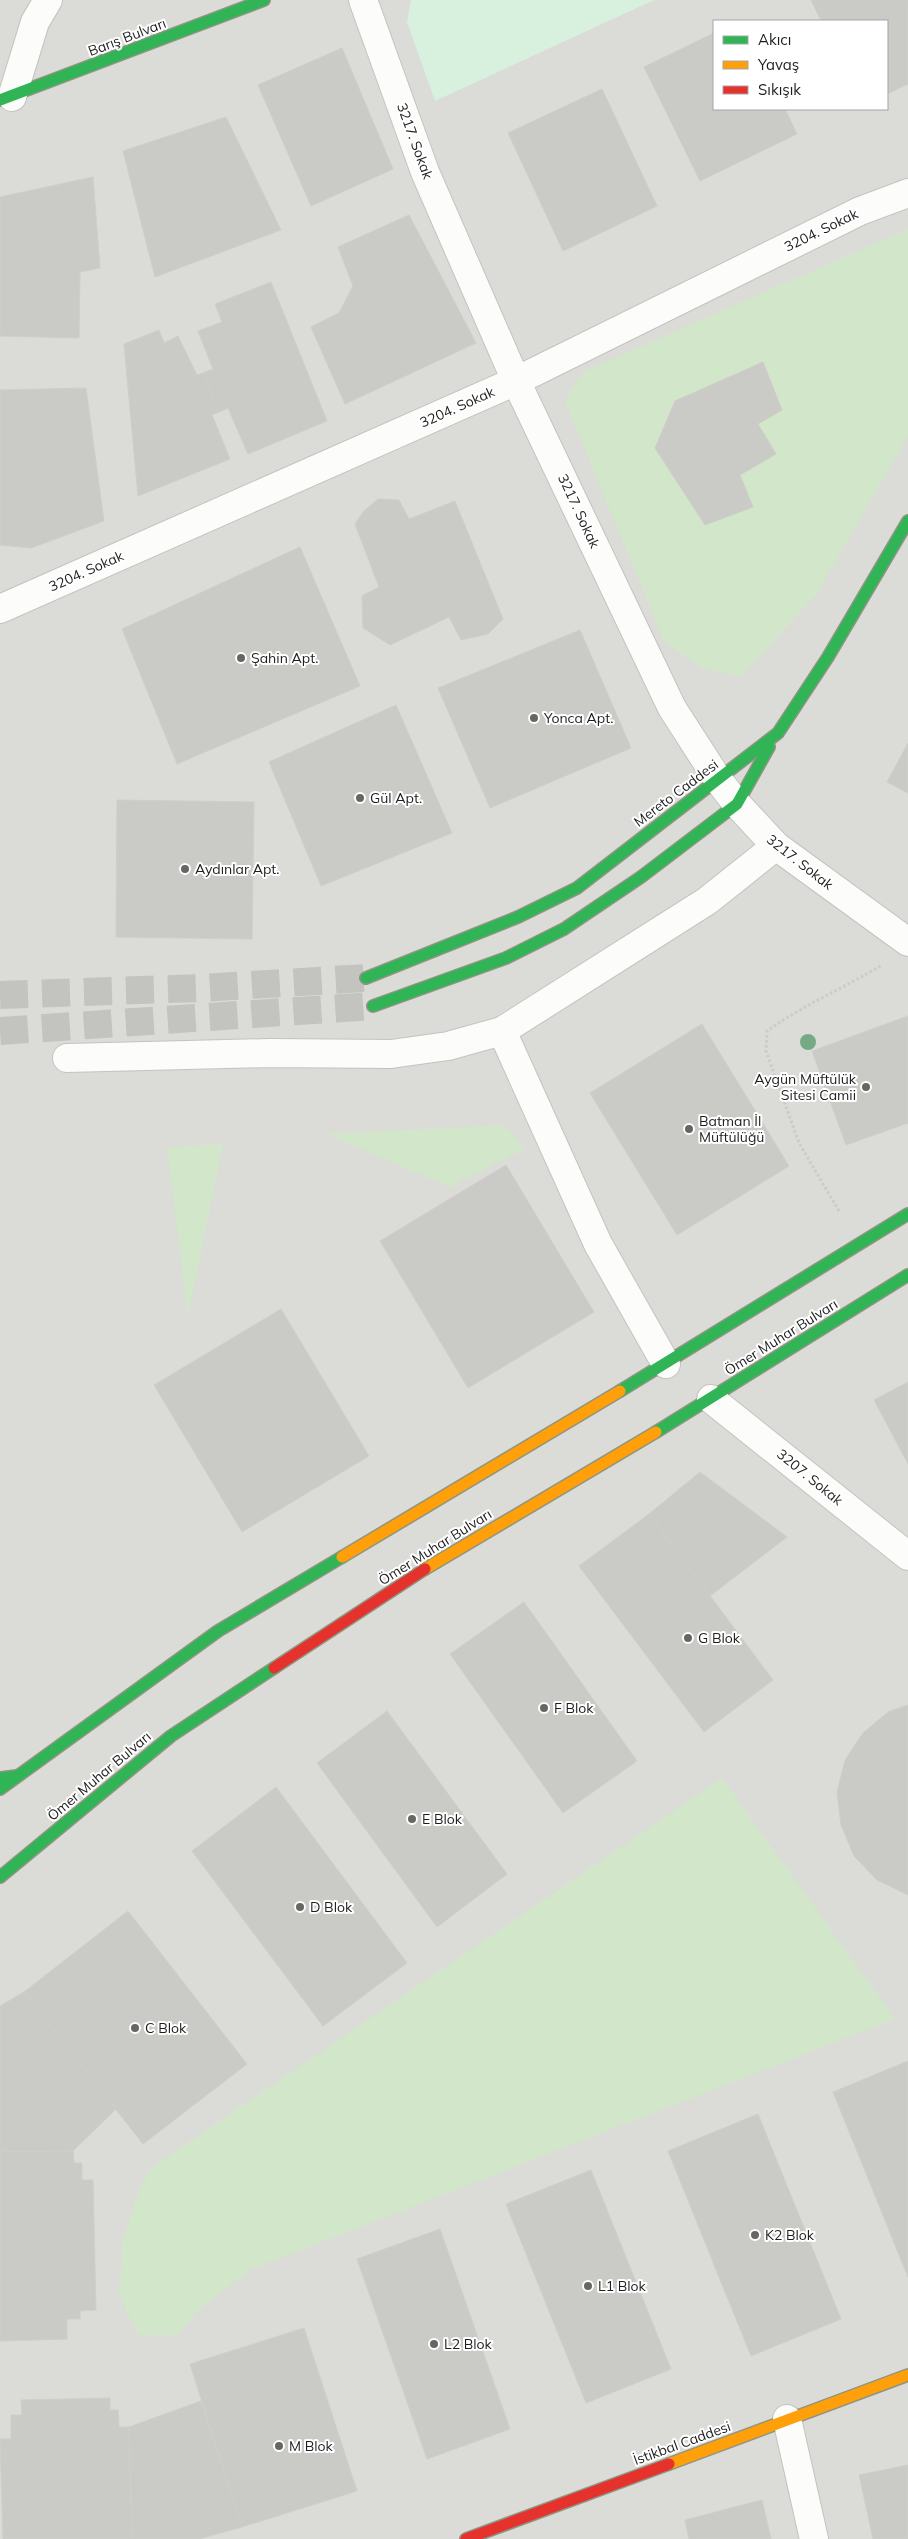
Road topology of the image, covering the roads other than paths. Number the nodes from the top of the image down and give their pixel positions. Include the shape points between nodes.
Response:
1 (48, 0) edge
2 (264, 0) edge
3 (363, 0) edge
4 (6, 98) edge
5 (908, 194) edge
6 (516, 380) junction
7 (908, 521) edge
8 (0, 609) edge
9 (778, 733) junction
10 (719, 781) junction
11 (737, 804) junction
12 (776, 846) junction
13 (908, 942) edge
14 (366, 978) tunnel mouth
15 (373, 1006) tunnel mouth
16 (502, 1031) junction
17 (67, 1058) dead end
18 (908, 1214) edge
19 (908, 1275) edge
20 (666, 1364) junction
21 (711, 1399) junction
22 (908, 1556) edge
23 (17, 1776) junction
24 (0, 1778) edge
25 (0, 1788) edge
26 (0, 1877) edge
27 (908, 2375) edge
28 (787, 2420) junction
29 (470, 2538) edge
30 (814, 2539) edge

1 - 4 street via 35,22
2 - 4 main road, Barış Bulvarı
3 - 6 street, 3217. Sokak via 425,172
5 - 6 street, 3204. Sokak via 860,211
6 - 8 street, 3204. Sokak
6 - 10 street, 3217. Sokak via 672,708
7 - 9 main road, Mereto Caddesi via 828,657
9 - 10 main road, Mereto Caddesi
9 - 11 main road
10 - 11 street, 3217. Sokak
10 - 14 main road, Mereto Caddesi via 577,888 518,917
11 - 12 street, 3217. Sokak
11 - 15 main road via 641,877 564,929 506,958
12 - 13 street, 3217. Sokak
12 - 16 street via 707,901
16 - 17 street via 448,1046 391,1054
16 - 20 street via 598,1244
18 - 20 main road
19 - 21 main road, Ömer Muhar Bulvarı
20 - 23 main road via 218,1630
21 - 22 street, 3207. Sokak
21 - 26 main road, Ömer Muhar Bulvarı via 423,1570 171,1736
23 - 24 main road
23 - 25 main road
27 - 28 main road, İstikbal Caddesi
28 - 29 main road, İstikbal Caddesi
28 - 30 street

